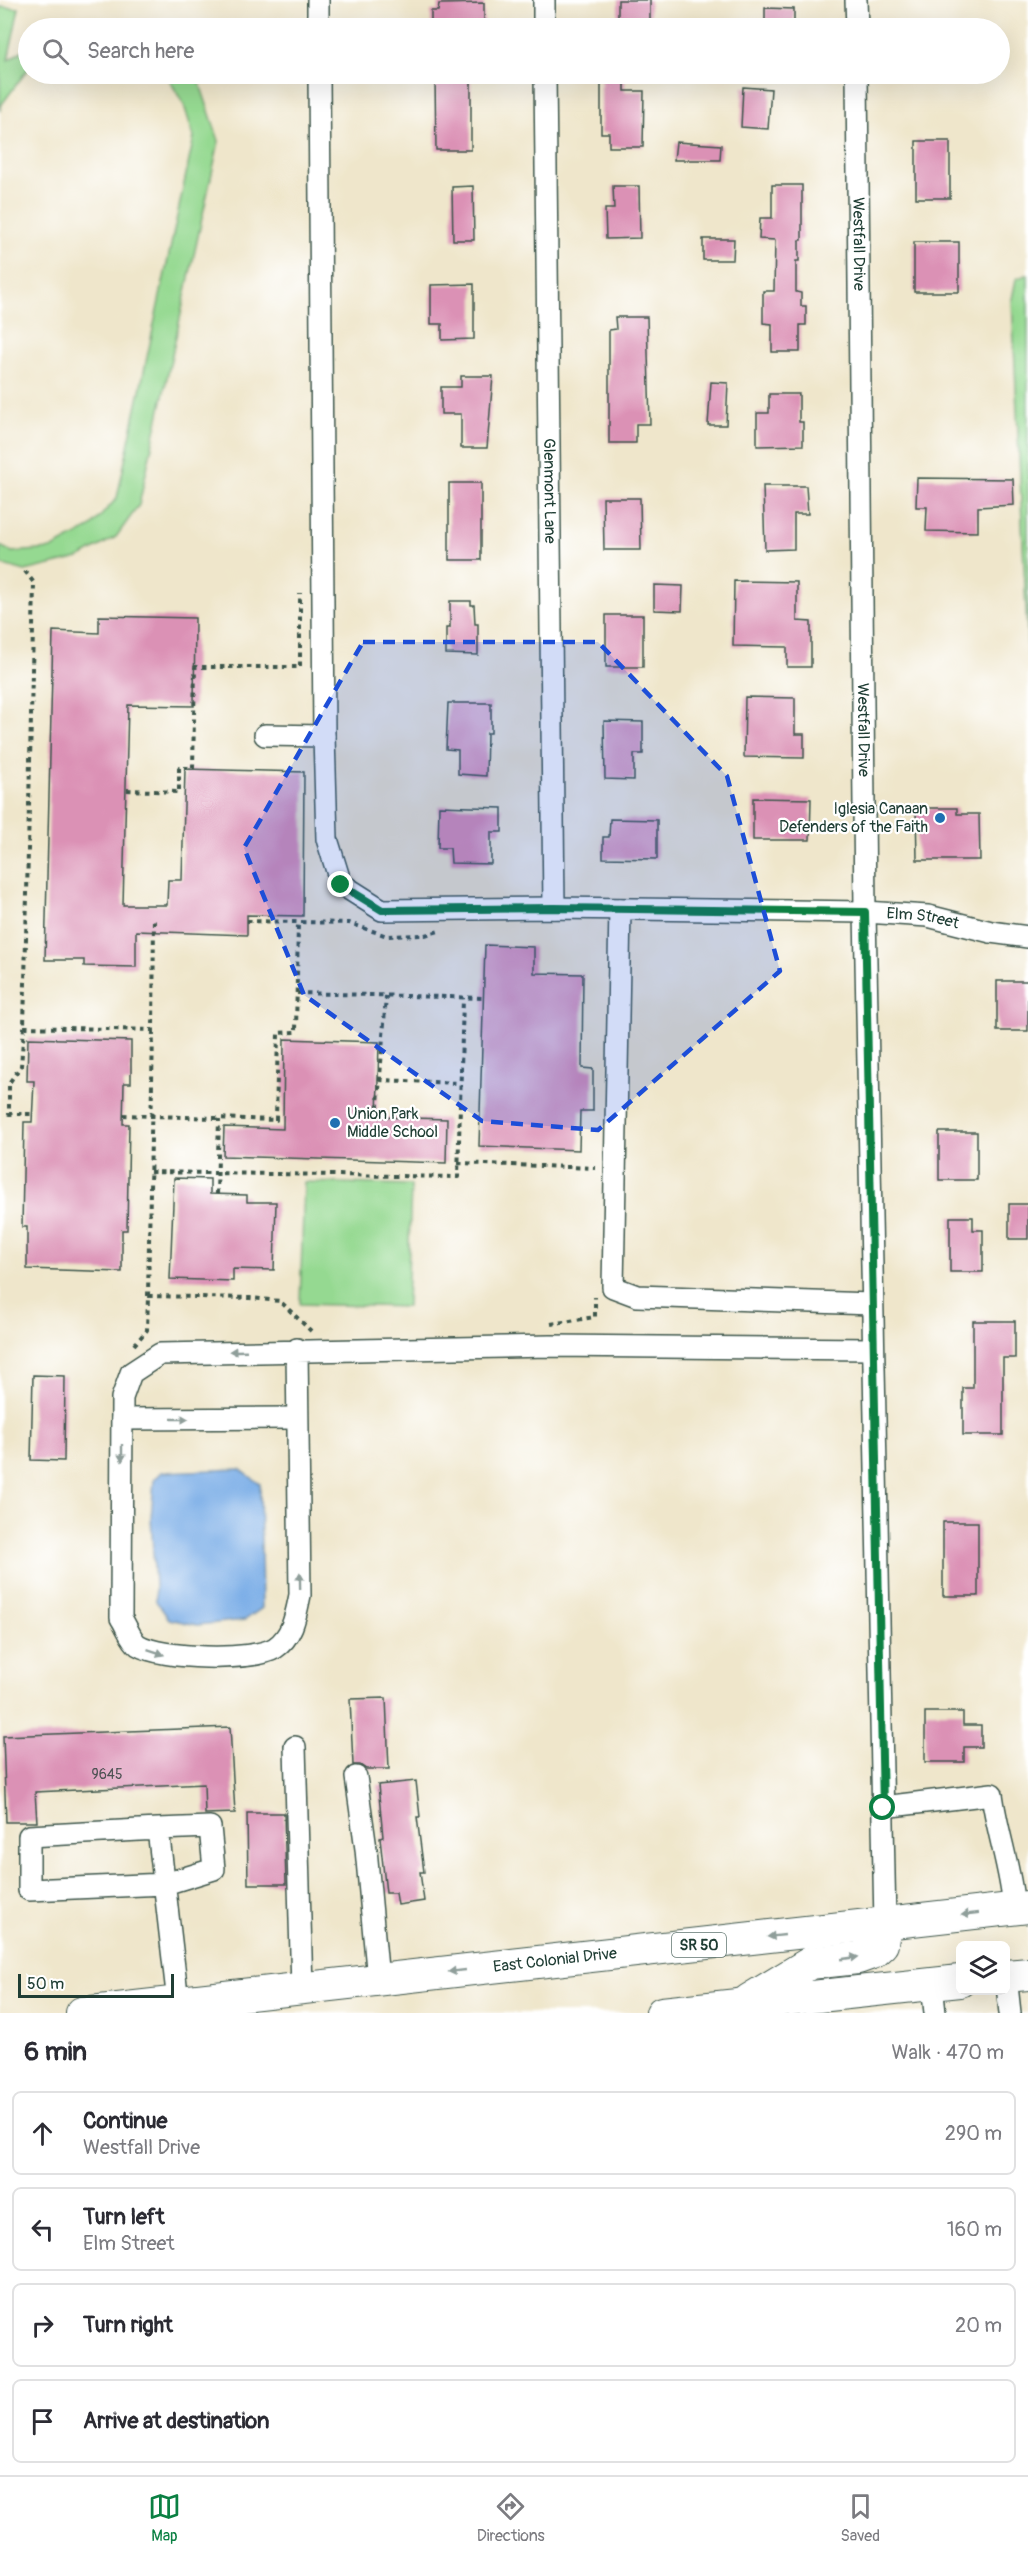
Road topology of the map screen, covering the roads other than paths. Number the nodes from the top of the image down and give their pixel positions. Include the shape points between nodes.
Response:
1 (318, 0) edge
2 (544, 0) edge
3 (856, 0) edge
4 (318, 18) edge
5 (544, 18) edge
6 (857, 18) edge
7 (319, 84) edge
8 (545, 84) edge
9 (857, 84) edge
10 (266, 735) dead end
11 (324, 736) junction
12 (554, 908) junction
13 (620, 909) junction
14 (865, 912) junction
15 (1028, 937) edge
16 (871, 1304) junction
17 (297, 1349) junction
18 (872, 1349) junction
19 (297, 1418) junction
20 (122, 1419) junction
21 (295, 1747) dead end
22 (356, 1777) dead end
23 (883, 1808) junction
24 (158, 1829) junction
25 (165, 1884) junction
26 (1021, 1908) edge
27 (885, 1924) junction
28 (1028, 1974) edge
29 (1010, 1976) edge
30 (378, 1980) junction
31 (302, 1988) junction
32 (265, 1992) junction
33 (942, 1992) edge
34 (1008, 1995) edge
35 (178, 2002) junction
36 (857, 2002) edge
37 (741, 2005) junction
38 (82, 2013) edge
39 (224, 2013) edge
40 (662, 2013) edge
41 (1010, 2013) edge

1 - 4 street
2 - 5 street
3 - 6 street
7 - 11 street
8 - 12 street, Glenmont Lane
9 - 14 street, Westfall Drive
10 - 11 street
11 - 12 street, Elm Street via 327,839 341,885 382,910
12 - 13 street, Elm Street
13 - 14 street, Elm Street
13 - 16 street via 613,1287 637,1296
14 - 15 street, Elm Street via 928,916
14 - 16 street, Westfall Drive
16 - 18 street, Westfall Drive
17 - 18 street via 612,1345
17 - 19 street
17 -> 20 street via 160,1354 131,1373 122,1398
18 - 23 street, Westfall Drive
20 -> 19 street
20 -> 19 street via 121,1618 136,1644 162,1655 247,1657 275,1648 293,1627 300,1595
21 - 31 street
22 - 30 street
23 - 26 street via 992,1794
23 - 27 street, Westfall Drive
24 - 25 street
24 - 25 street via 210,1827 214,1869
24 - 25 street via 29,1836 29,1890
25 - 35 street
26 -> 27 highway, East Colonial Drive / SR 50
27 -> 30 highway, East Colonial Drive / SR 50
37 -> 27 highway via 810,1964 872,1953 882,1944
28 - 29 highway
30 - 31 highway, East Colonial Drive / SR 50
31 - 32 highway, East Colonial Drive / SR 50
32 - 35 highway, East Colonial Drive / SR 50
32 - 39 highway
33 - 36 highway
34 - 41 street
35 - 38 highway, East Colonial Drive / SR 50
36 - 37 highway
37 - 40 highway

